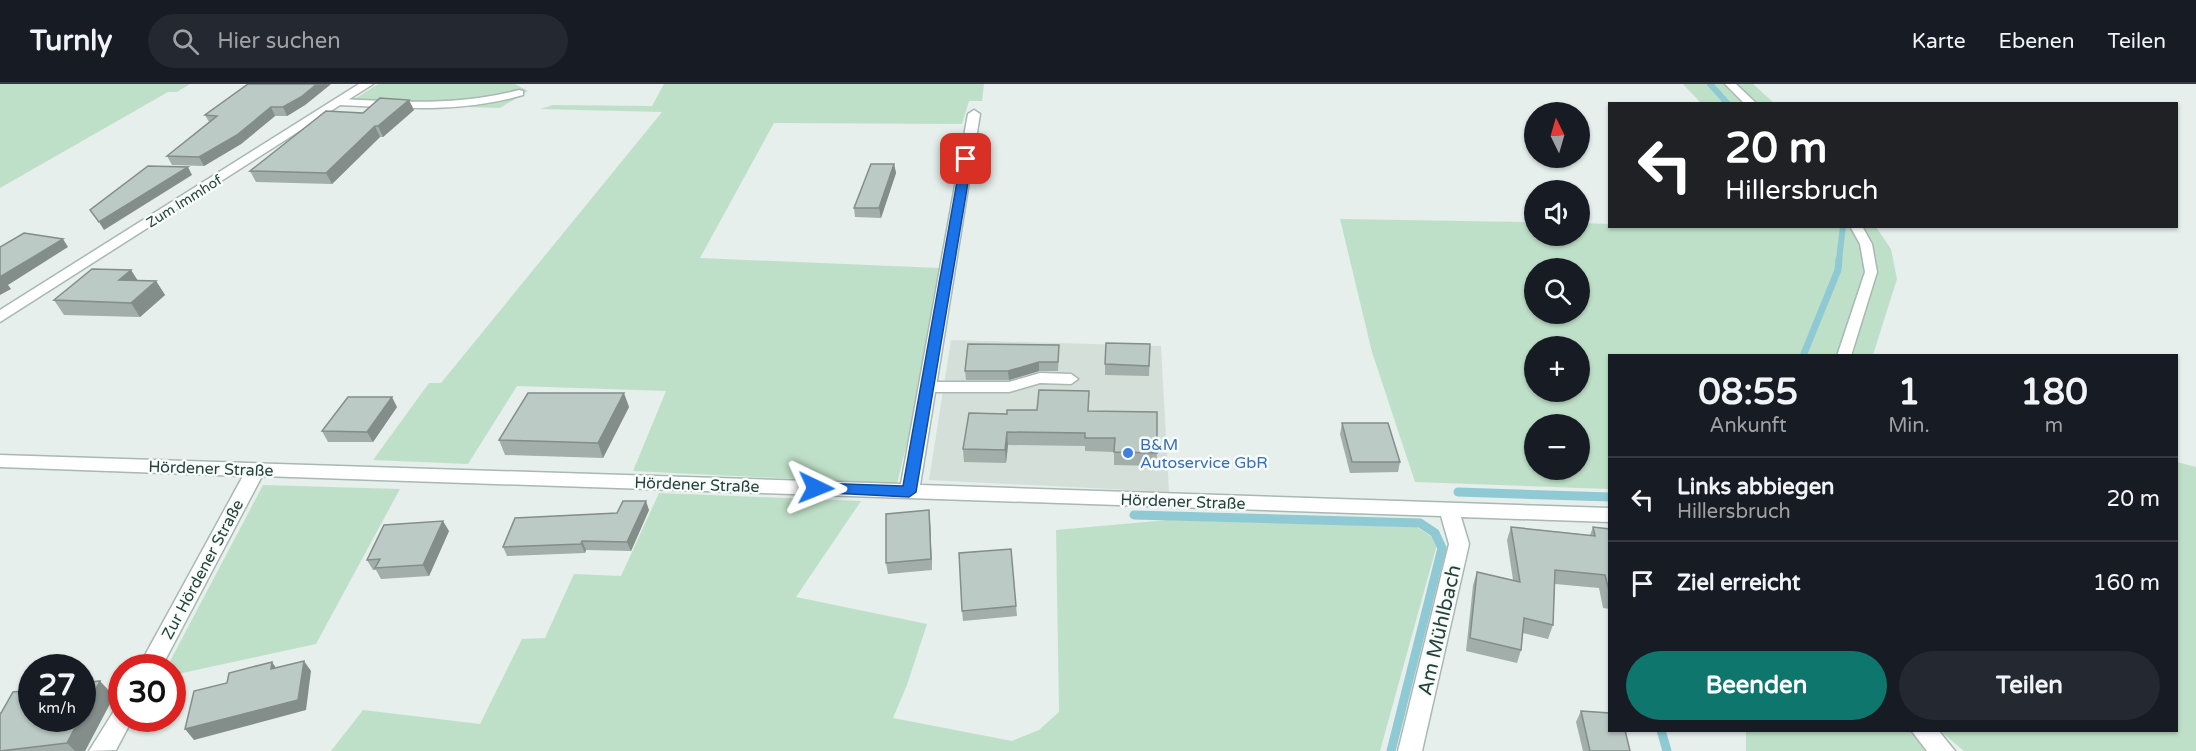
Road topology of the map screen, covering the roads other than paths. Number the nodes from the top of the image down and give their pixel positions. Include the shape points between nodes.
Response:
1 (367, 84) edge
2 (1730, 84) edge
3 (519, 93) dead end
4 (340, 102) junction
5 (1750, 102) edge
6 (974, 114) dead end
7 (1857, 228) edge
8 (0, 317) edge
9 (1845, 354) edge
10 (1071, 379) dead end
11 (927, 387) junction
12 (0, 461) edge
13 (256, 470) junction
14 (909, 492) junction
15 (1449, 510) junction
16 (1608, 515) edge
17 (157, 654) edge
18 (113, 732) edge
19 (1924, 732) edge
20 (100, 751) edge
21 (1410, 751) edge
22 (1943, 751) edge

1 - 4 street, Zum Immhof
2 - 5 lane
3 - 4 lane via 470,105
4 - 8 street, Zum Immhof
6 - 11 street
7 - 9 lane via 1866,244 1871,272
10 - 11 lane via 1040,378 1009,387
11 - 14 street
12 - 13 street, Hördener Straße
13 - 14 street, Hördener Straße
13 - 17 street, Zur Hördener Straße
14 - 15 street, Hördener Straße
15 - 16 street, Hördener Straße
15 - 21 street, Am Mühlbach via 1459,544
18 - 20 street
19 - 22 street

